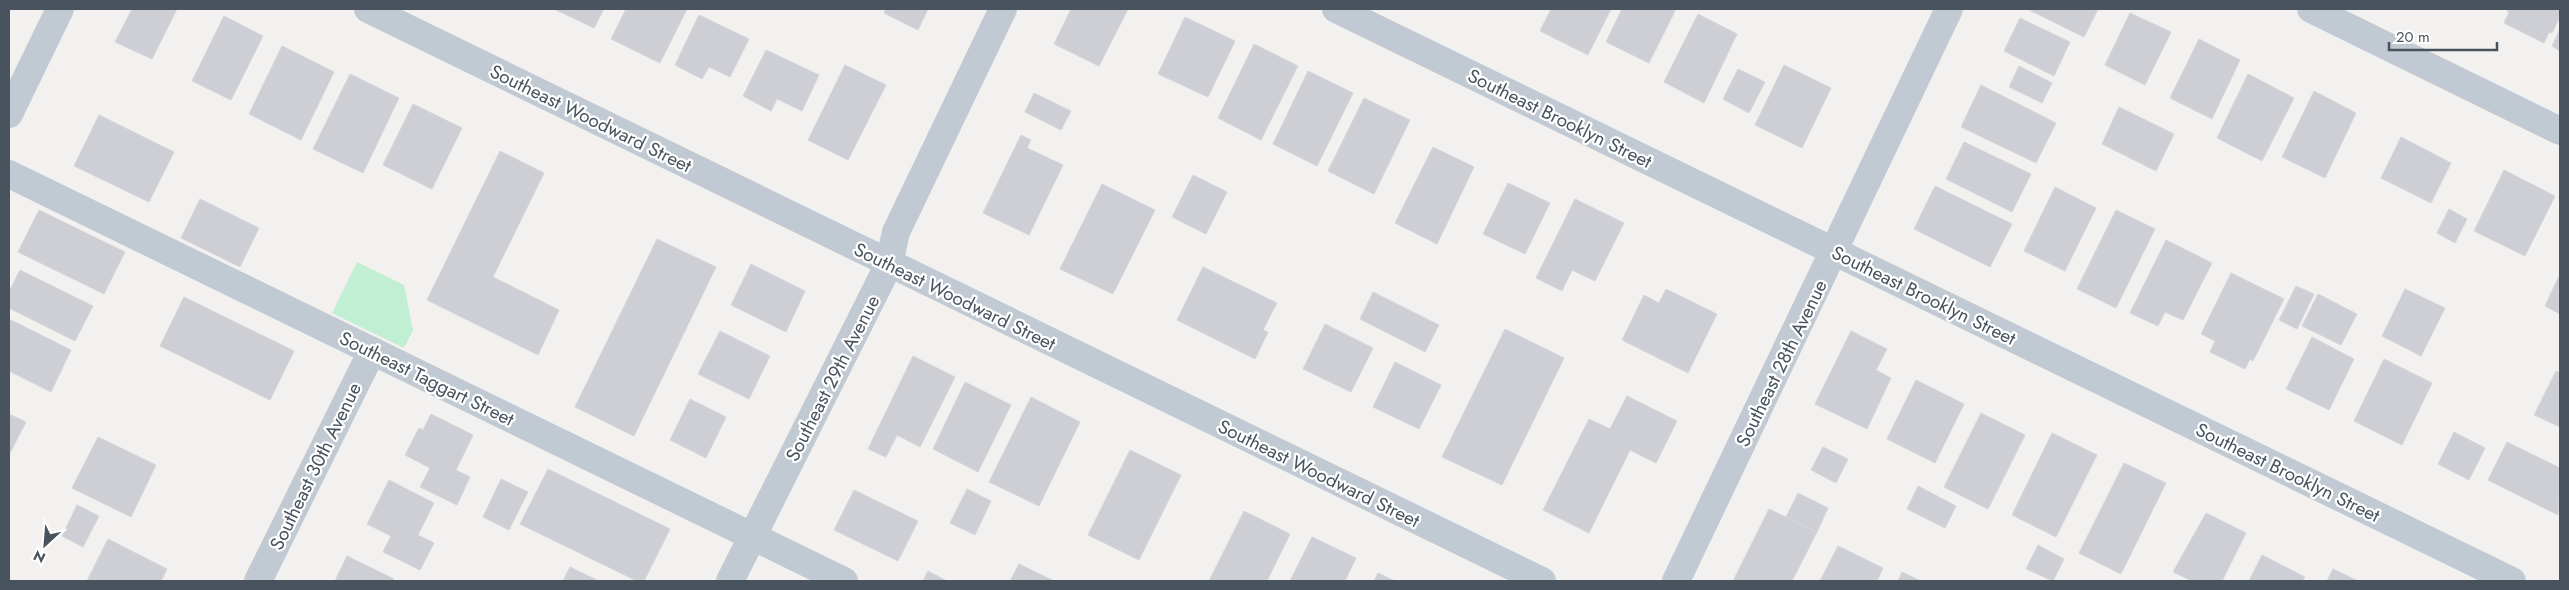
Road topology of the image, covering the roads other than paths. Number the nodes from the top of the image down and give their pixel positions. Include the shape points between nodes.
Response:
1 (60, 9) edge
2 (368, 9) edge
3 (1003, 9) edge
4 (1336, 9) edge
5 (1949, 9) edge
6 (2311, 9) edge
7 (9, 114) edge
8 (2560, 131) edge
9 (9, 174) edge
10 (1835, 252) junction
11 (889, 264) junction
12 (372, 351) junction
13 (752, 536) junction
14 (258, 581) edge
15 (730, 581) edge
16 (844, 581) edge
17 (1542, 581) edge
18 (1676, 581) edge
19 (2512, 581) edge

1 - 7 street
2 - 11 street, Southeast Woodward Street
3 - 11 street, Southeast 29th Avenue via 896,232
4 - 10 street, Southeast Brooklyn Street
5 - 10 street, Southeast 28th Avenue
6 - 8 street
9 - 12 street, Southeast Taggart Street
10 - 18 street, Southeast 28th Avenue
10 - 19 street, Southeast Brooklyn Street
11 - 13 street, Southeast 29th Avenue
11 - 17 street, Southeast Woodward Street
12 - 13 street, Southeast Taggart Street
12 - 14 street, Southeast 30th Avenue
13 - 15 street, Southeast 29th Avenue
13 - 16 street, Southeast Taggart Street

